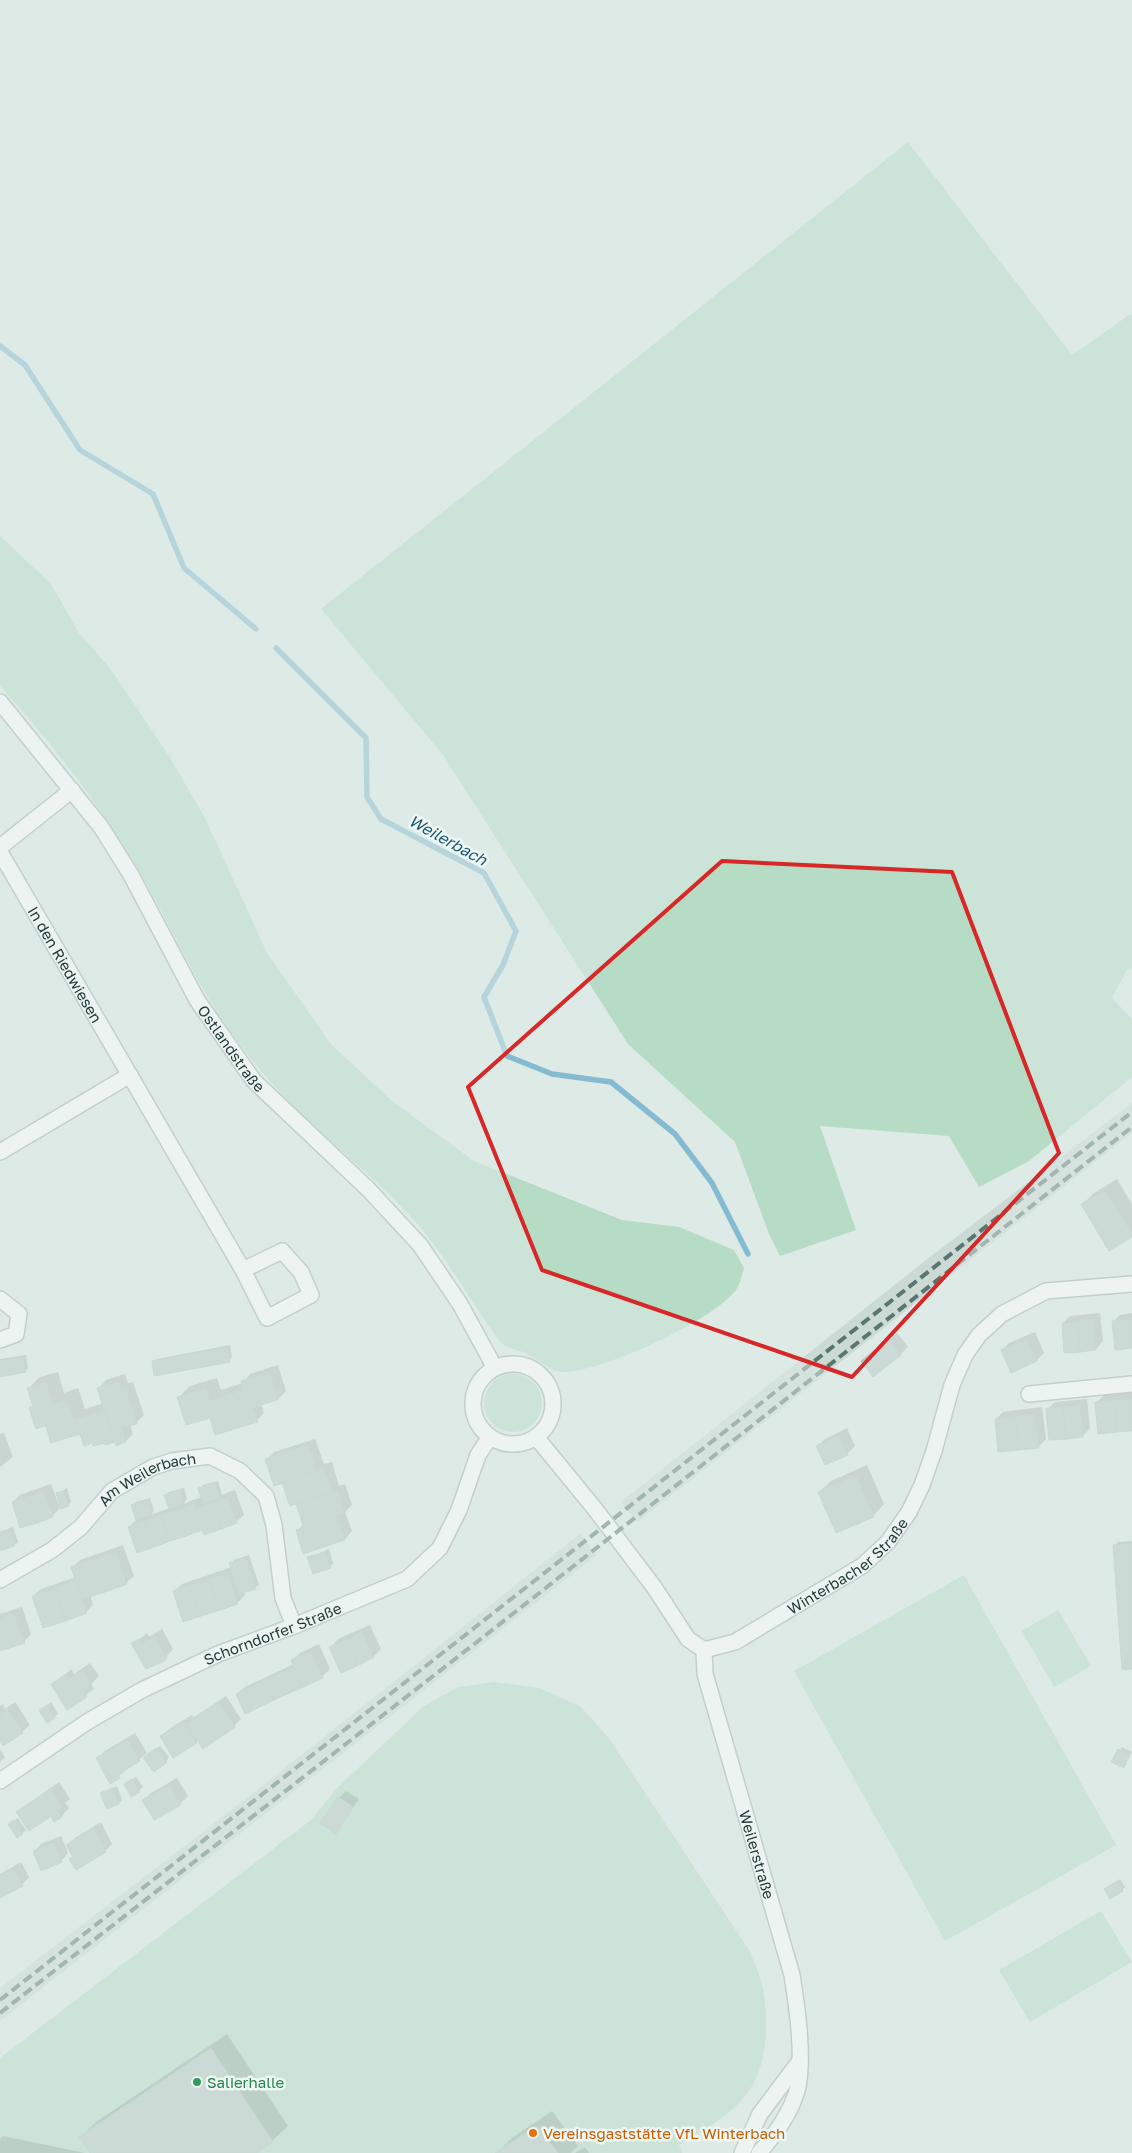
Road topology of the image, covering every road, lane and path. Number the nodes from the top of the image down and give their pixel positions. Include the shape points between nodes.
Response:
1 (0, 702) edge
2 (72, 790) junction
3 (0, 847) edge
4 (0, 852) edge
5 (130, 1075) junction
6 (0, 1152) edge
7 (243, 1270) junction
8 (1132, 1284) edge
9 (0, 1299) edge
10 (0, 1340) edge
11 (495, 1368) junction
12 (1132, 1384) edge
13 (1029, 1394) dead end
14 (490, 1437) junction
15 (536, 1437) junction
16 (0, 1580) edge
17 (294, 1626) junction
18 (704, 1650) junction
19 (0, 1781) edge
20 (798, 2062) junction
21 (742, 2153) edge
22 (759, 2153) edge

1 - 2 street, Ostlandstraße
2 - 3 street
2 - 11 street, Ostlandstraße via 101,827 130,875 197,1000 254,1081 368,1189 420,1245 460,1304
4 - 5 street, In den Riedwiesen
5 - 6 street
5 - 7 street, In den Riedwiesen
7 - 7 street, In den Riedwiesen via 282,1251 301,1272 311,1295 267,1318
8 - 18 street, Winterbacher Straße via 1046,1291 1002,1314 979,1335 965,1355 952,1385 922,1485 909,1512 888,1542 862,1566 735,1642
9 - 10 street via 20,1314 16,1334
11 - 14 street via 480,1382 473,1401 480,1427
11 - 15 street via 508,1364 522,1365 545,1379 551,1391 551,1417
12 - 13 street
14 - 15 street via 513,1444
14 - 17 street, Schorndorfer Straße via 478,1455 459,1510 440,1548 407,1579
15 - 18 street via 654,1587 688,1639
16 - 17 street, Am Weilerbach via 52,1550 81,1527 112,1491 153,1467 210,1456 240,1471 266,1496 274,1525 283,1598
17 - 19 street, Schorndorfer Straße via 218,1654 142,1690 86,1722
18 - 20 street, Weilerstraße via 705,1674 792,1975 798,2016
20 - 21 street via 760,2114
20 - 22 street, Weilerstraße via 798,2086 791,2105

